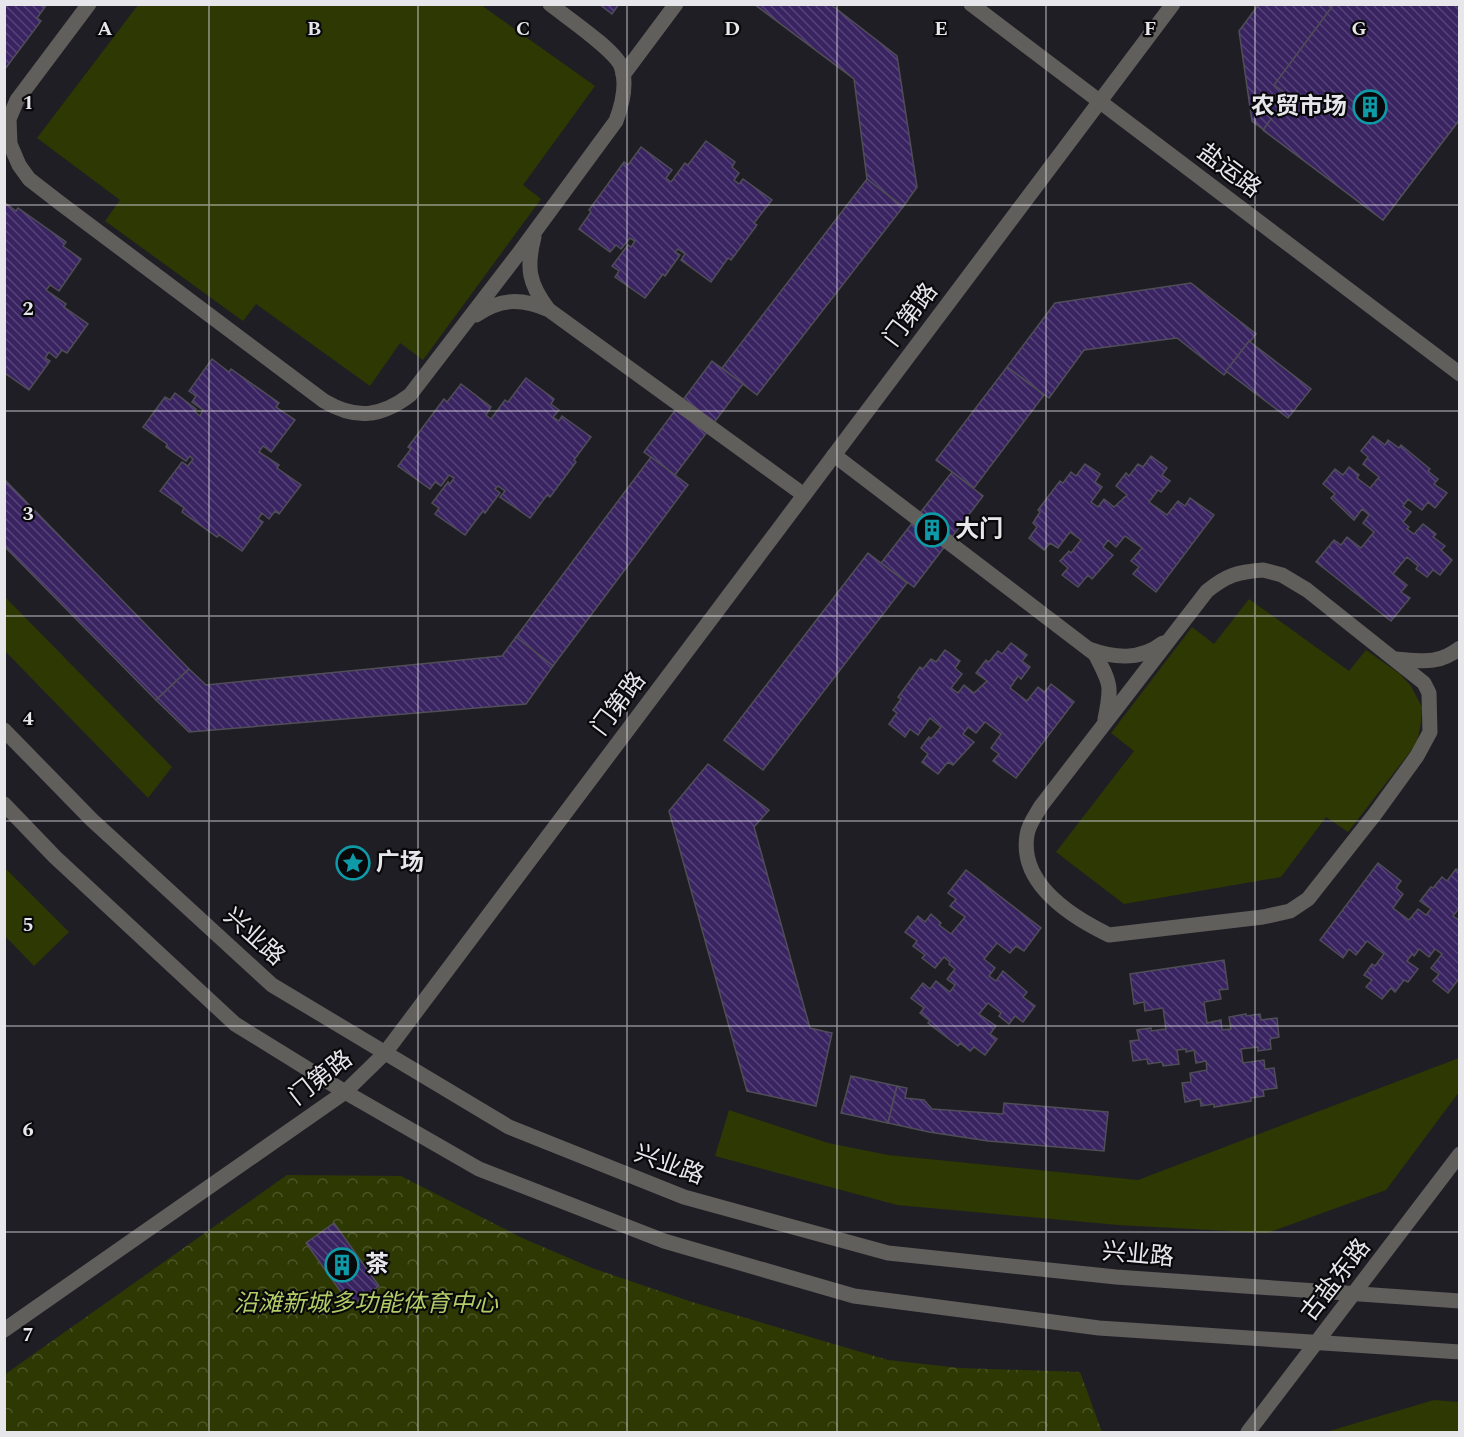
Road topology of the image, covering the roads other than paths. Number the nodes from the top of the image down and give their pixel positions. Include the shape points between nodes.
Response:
1 (89, 4) edge
2 (550, 4) edge
3 (676, 4) edge
4 (971, 4) edge
5 (1173, 4) edge
6 (622, 75) junction
7 (1100, 102) junction
8 (535, 231) junction
9 (549, 310) junction
10 (466, 322) junction
11 (1460, 374) edge
12 (834, 455) junction
13 (804, 495) junction
14 (1172, 636) junction
15 (1087, 648) junction
16 (1460, 648) edge
17 (1395, 659) junction
18 (1104, 725) junction
19 (4, 730) edge
20 (4, 804) edge
21 (385, 1053) junction
22 (345, 1092) junction
23 (1460, 1154) edge
24 (1355, 1293) junction
25 (1460, 1301) edge
26 (4, 1330) edge
27 (1317, 1343) junction
28 (1460, 1352) edge
29 (1248, 1432) edge

1 - 10 street via 17,100 9,120 10,144 29,179 338,410 366,414 395,406 410,395
2 - 6 street via 602,45 621,64
3 - 6 street
4 - 7 street, 盐运路
5 - 7 street, 门第路
6 - 8 street via 622,102 616,121
7 - 11 street, 盐运路
7 - 12 street, 门第路
8 - 9 street via 528,268 538,296
8 - 10 street
9 - 10 street via 537,304 508,301 490,306
9 - 13 street
12 - 13 street, 门第路
12 - 15 street
13 - 21 street, 门第路
14 - 15 street via 1158,647 1132,656 1117,657
14 - 17 street via 1207,591 1223,578 1263,570 1282,575 1307,590
14 - 18 street
15 - 18 street via 1095,654 1109,680
16 - 17 street via 1446,658
17 - 18 street via 1424,683 1429,693 1430,732 1417,756 1329,874 1308,899 1290,911 1109,935 1060,905 1038,884 1026,852 1027,833 1041,806
19 - 21 street, 兴业路 via 92,820 272,985
20 - 22 street via 55,857 235,1024
21 - 22 street, 门第路
21 - 24 street, 兴业路 via 509,1127 684,1197 888,1253 1116,1277
22 - 26 street, 门第路
22 - 27 street via 479,1170 664,1241 854,1296 1099,1328
23 - 24 street, 古盐东路
24 - 25 street, 兴业路
24 - 27 street, 古盐东路
27 - 28 street
27 - 29 street, 古盐东路

